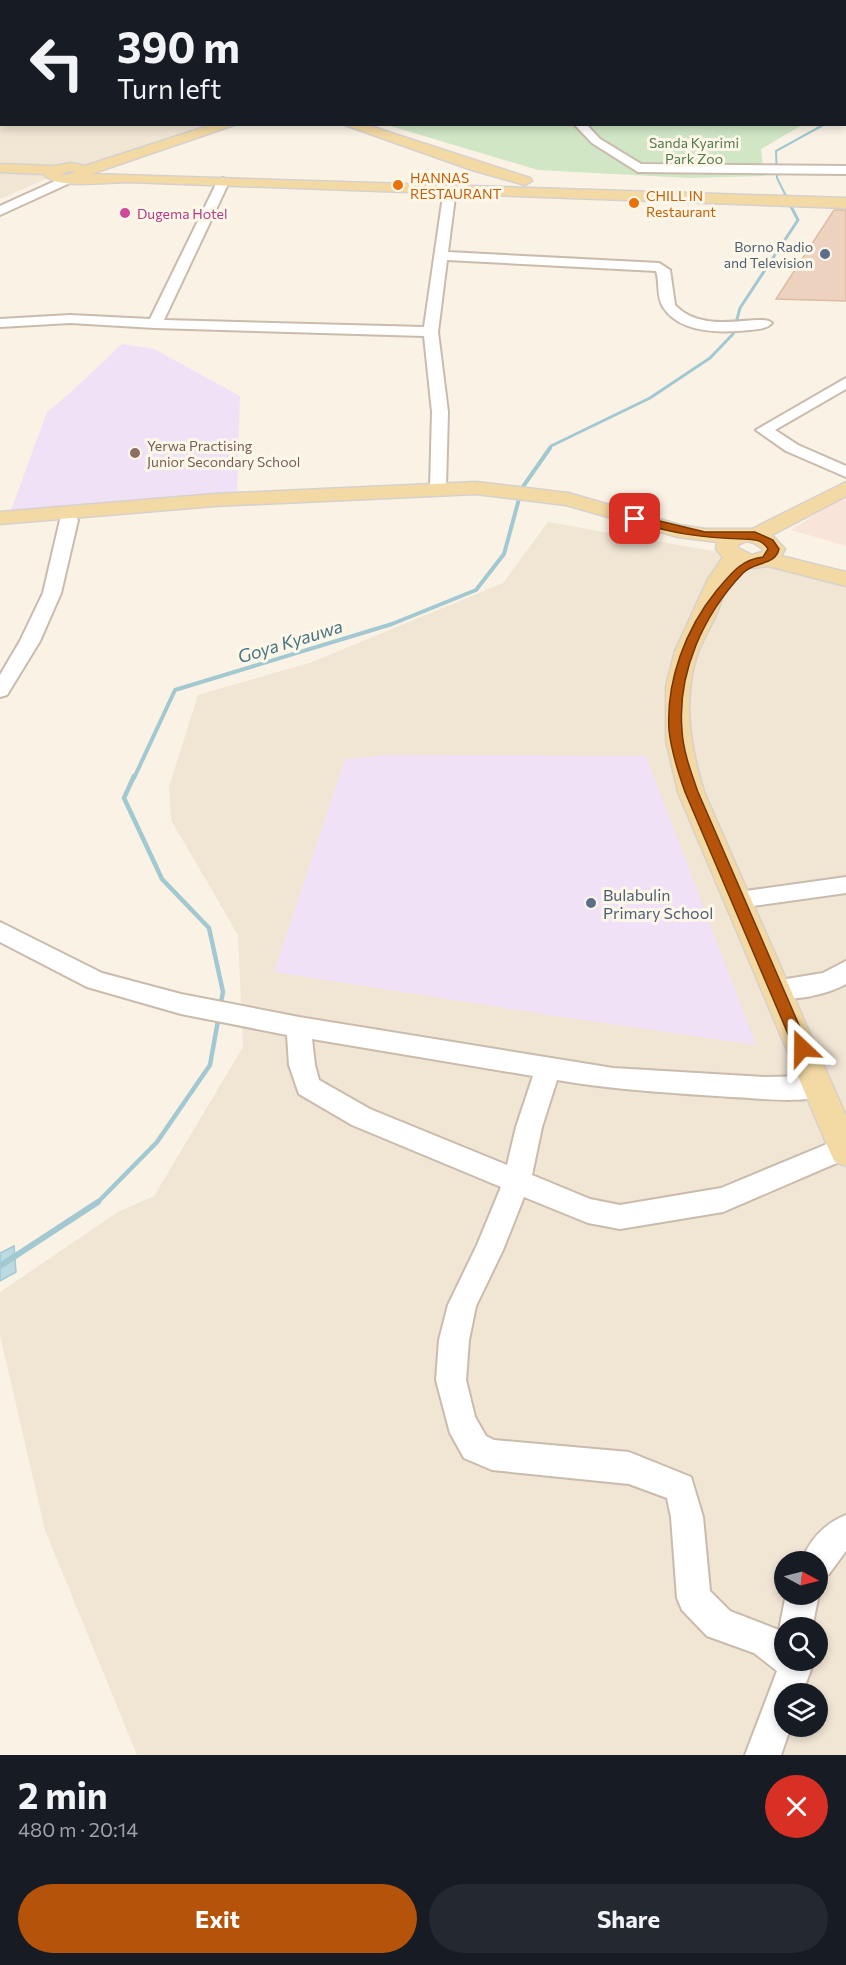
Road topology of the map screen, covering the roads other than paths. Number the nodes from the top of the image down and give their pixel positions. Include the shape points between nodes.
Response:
1 (212, 126) edge
2 (226, 126) edge
3 (355, 126) edge
4 (581, 126) edge
5 (477, 167) junction
6 (113, 168) junction
7 (0, 170) edge
8 (846, 170) edge
9 (68, 174) junction
10 (223, 182) junction
11 (485, 183) junction
12 (542, 185) junction
13 (450, 189) junction
14 (764, 197) junction
15 (846, 201) edge
16 (0, 205) edge
17 (0, 211) edge
18 (440, 256) junction
19 (0, 322) edge
20 (155, 324) junction
21 (760, 324) dead end
22 (432, 332) junction
23 (846, 383) edge
24 (846, 472) edge
25 (438, 488) junction
26 (846, 488) edge
27 (495, 497) junction
28 (0, 518) edge
29 (69, 520) junction
30 (0, 526) edge
31 (752, 549) junction
32 (846, 573) edge
33 (846, 579) edge
34 (0, 691) edge
35 (846, 885) edge
36 (738, 900) junction
37 (0, 931) edge
38 (846, 970) edge
39 (777, 989) junction
40 (299, 1027) junction
41 (549, 1067) junction
42 (818, 1087) junction
43 (845, 1150) edge
44 (517, 1181) junction
45 (846, 1531) edge
46 (824, 1551) edge
47 (788, 1672) edge
48 (763, 1755) edge

1 - 9 main road
2 - 6 main road
3 - 5 main road
4 - 8 street via 596,141 638,168
5 - 11 main road via 484,172
5 - 12 main road
6 - 9 main road
6 - 11 main road via 250,179
7 - 9 main road
9 - 10 main road
9 - 16 street
9 - 17 street
10 - 13 main road
10 - 20 street
11 - 12 main road
12 - 14 main road
13 - 14 main road
13 - 18 street
14 - 15 main road
18 - 21 street via 659,267 665,277 670,307 694,325
18 - 22 street
19 - 20 street via 54,318
20 - 22 street
22 - 25 street via 440,412
23 - 24 street via 764,430 792,448
25 - 27 main road
25 - 28 main road via 226,499
26 - 31 main road
27 - 29 main road via 402,498
27 - 31 main road via 563,507 625,526
29 - 30 main road
29 - 34 street via 52,593 30,641
31 - 32 main road
31 - 33 main road
31 - 36 main road via 706,610 686,653 676,700 675,730 680,759
35 - 36 street
36 - 39 main road
37 - 40 street via 95,980 181,1004
38 - 39 street via 830,980
39 - 42 main road
40 - 41 street
40 - 44 street via 308,1086 361,1117
41 - 42 street via 614,1079 764,1088
41 - 44 street via 529,1127
42 - 43 main road
43 - 44 street via 723,1200 620,1217 588,1211
44 - 47 street via 462,1305 451,1380 461,1422 476,1447 492,1455 629,1468 680,1488 687,1517 694,1598 719,1624 765,1640
45 - 46 street
47 - 48 street

